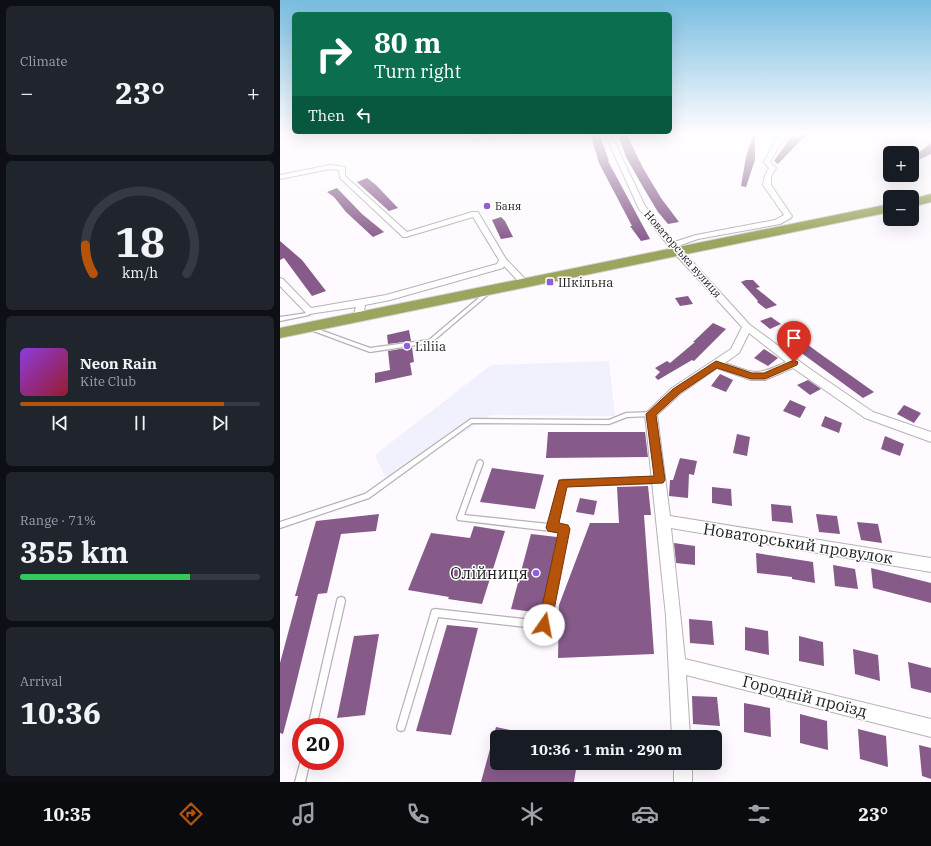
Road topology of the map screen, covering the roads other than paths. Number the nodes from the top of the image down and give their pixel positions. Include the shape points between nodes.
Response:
1 (322, 169) edge
2 (343, 169) edge
3 (624, 169) edge
4 (772, 169) edge
5 (280, 177) edge
6 (931, 198) edge
7 (919, 201) edge
8 (883, 209) edge
9 (676, 249) junction
10 (504, 260) junction
11 (280, 281) edge
12 (525, 283) junction
13 (491, 290) junction
14 (359, 310) junction
15 (308, 318) junction
16 (280, 319) edge
17 (747, 327) junction
18 (280, 333) edge
19 (794, 362) junction
20 (716, 364) junction
21 (651, 414) junction
22 (931, 437) edge
23 (480, 463) dead end
24 (660, 480) junction
25 (665, 521) junction
26 (280, 525) edge
27 (552, 528) junction
28 (931, 565) edge
29 (341, 601) dead end
30 (678, 665) junction
31 (314, 718) edge
32 (401, 727) dead end
33 (931, 728) edge
34 (682, 730) edge
35 (303, 770) edge
36 (683, 770) edge
37 (300, 782) edge
38 (684, 782) edge

1 - 5 street
2 - 10 street via 342,177 406,235 475,214
3 - 9 street, Новаторська вулиця via 642,207
4 - 9 street via 767,185 788,216 777,222 696,237
6 - 7 highway
8 - 9 highway
9 - 12 highway
9 - 17 street, Новаторська вулиця
10 - 12 street
10 - 14 street via 500,266 387,298
11 - 15 street
12 - 13 highway
13 - 14 highway
13 - 15 lane via 430,341 370,350
14 - 15 highway
15 - 16 lane
15 - 18 highway
17 - 19 street, Новаторська вулиця
17 - 20 street via 735,351
19 - 20 street via 765,376 751,376
19 - 22 street, Новаторська вулиця via 869,414
20 - 21 street via 676,391
21 - 24 street
21 - 26 lane via 626,415 609,422 471,422 367,496
23 - 27 lane via 460,518
24 - 25 street
24 - 27 lane via 562,483
25 - 28 street, Новаторський провулок
25 - 30 street
27 - 32 lane via 564,529 544,625 435,613
29 - 31 lane
30 - 33 street, Городній проїзд
30 - 34 street
35 - 37 lane
36 - 38 street

